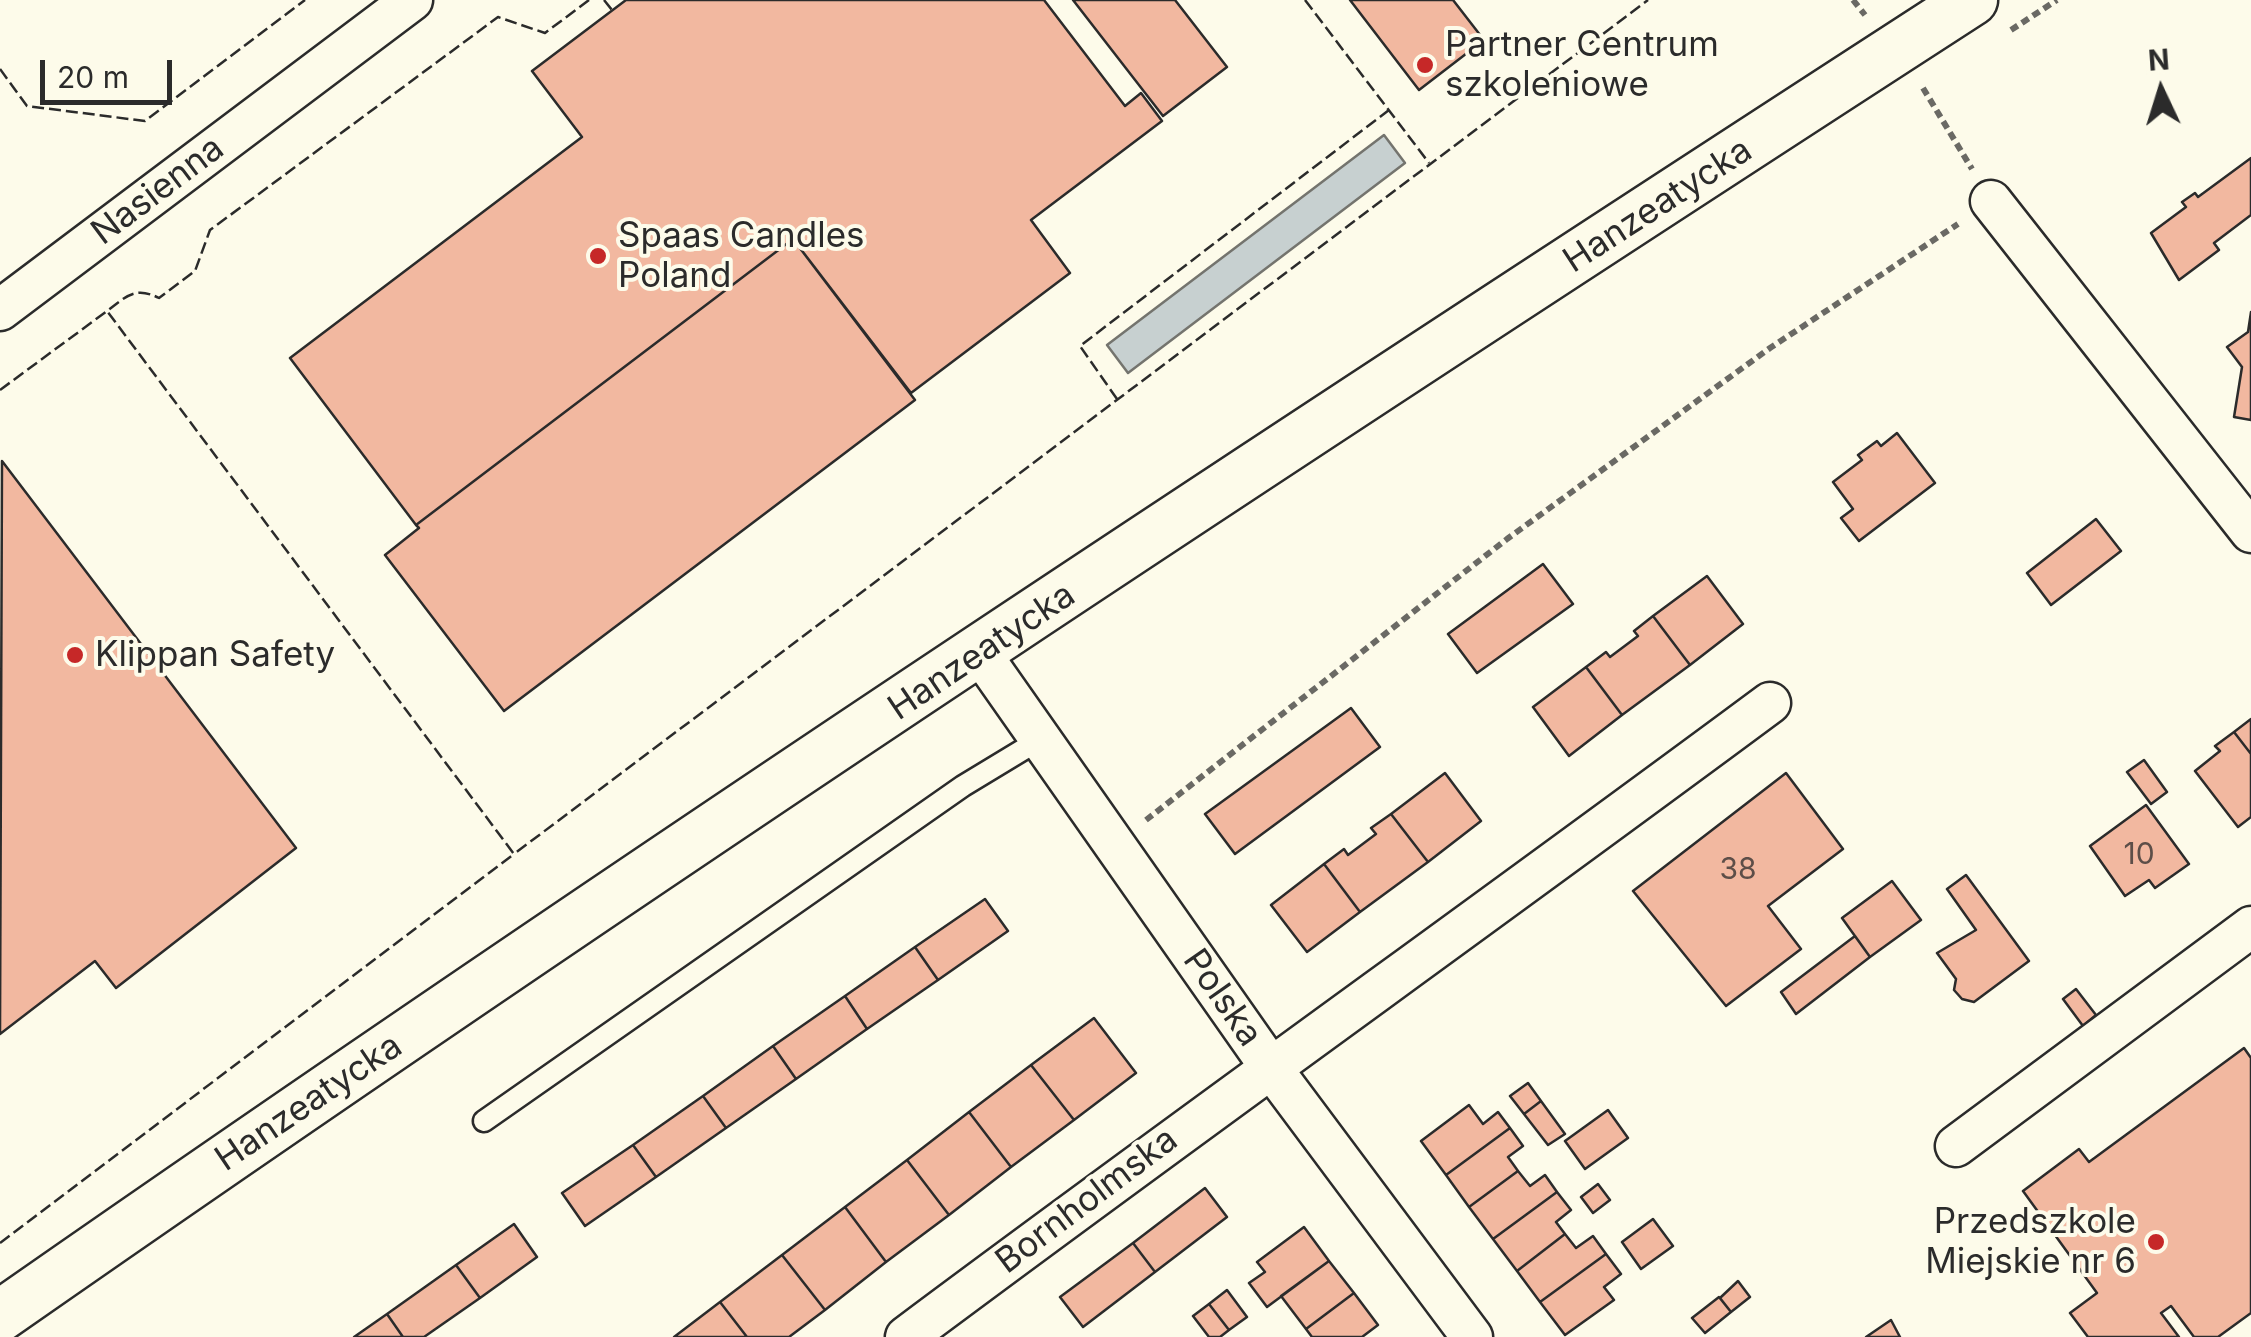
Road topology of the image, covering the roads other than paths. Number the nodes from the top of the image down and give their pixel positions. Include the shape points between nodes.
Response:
1 (412, 0) edge
2 (1972, 0) edge
3 (1991, 201) road end
4 (0, 310) edge
5 (2251, 532) edge
6 (980, 653) junction
7 (1770, 703) dead end
8 (1039, 740) junction
9 (2251, 928) edge
10 (1269, 1065) junction
11 (484, 1121) dead end
12 (1956, 1146) dead end
13 (0, 1316) edge
14 (906, 1337) edge
15 (1472, 1337) edge

1 - 4 street, Nasienna
2 - 6 street, Hanzeatycka
3 - 5 street
6 - 8 street, Polska
6 - 13 street, Hanzeatycka
7 - 10 street, Bornholmska
8 - 10 street, Polska
8 - 11 lane via 963,786
9 - 12 street
10 - 14 street, Bornholmska
10 - 15 street, Polska

